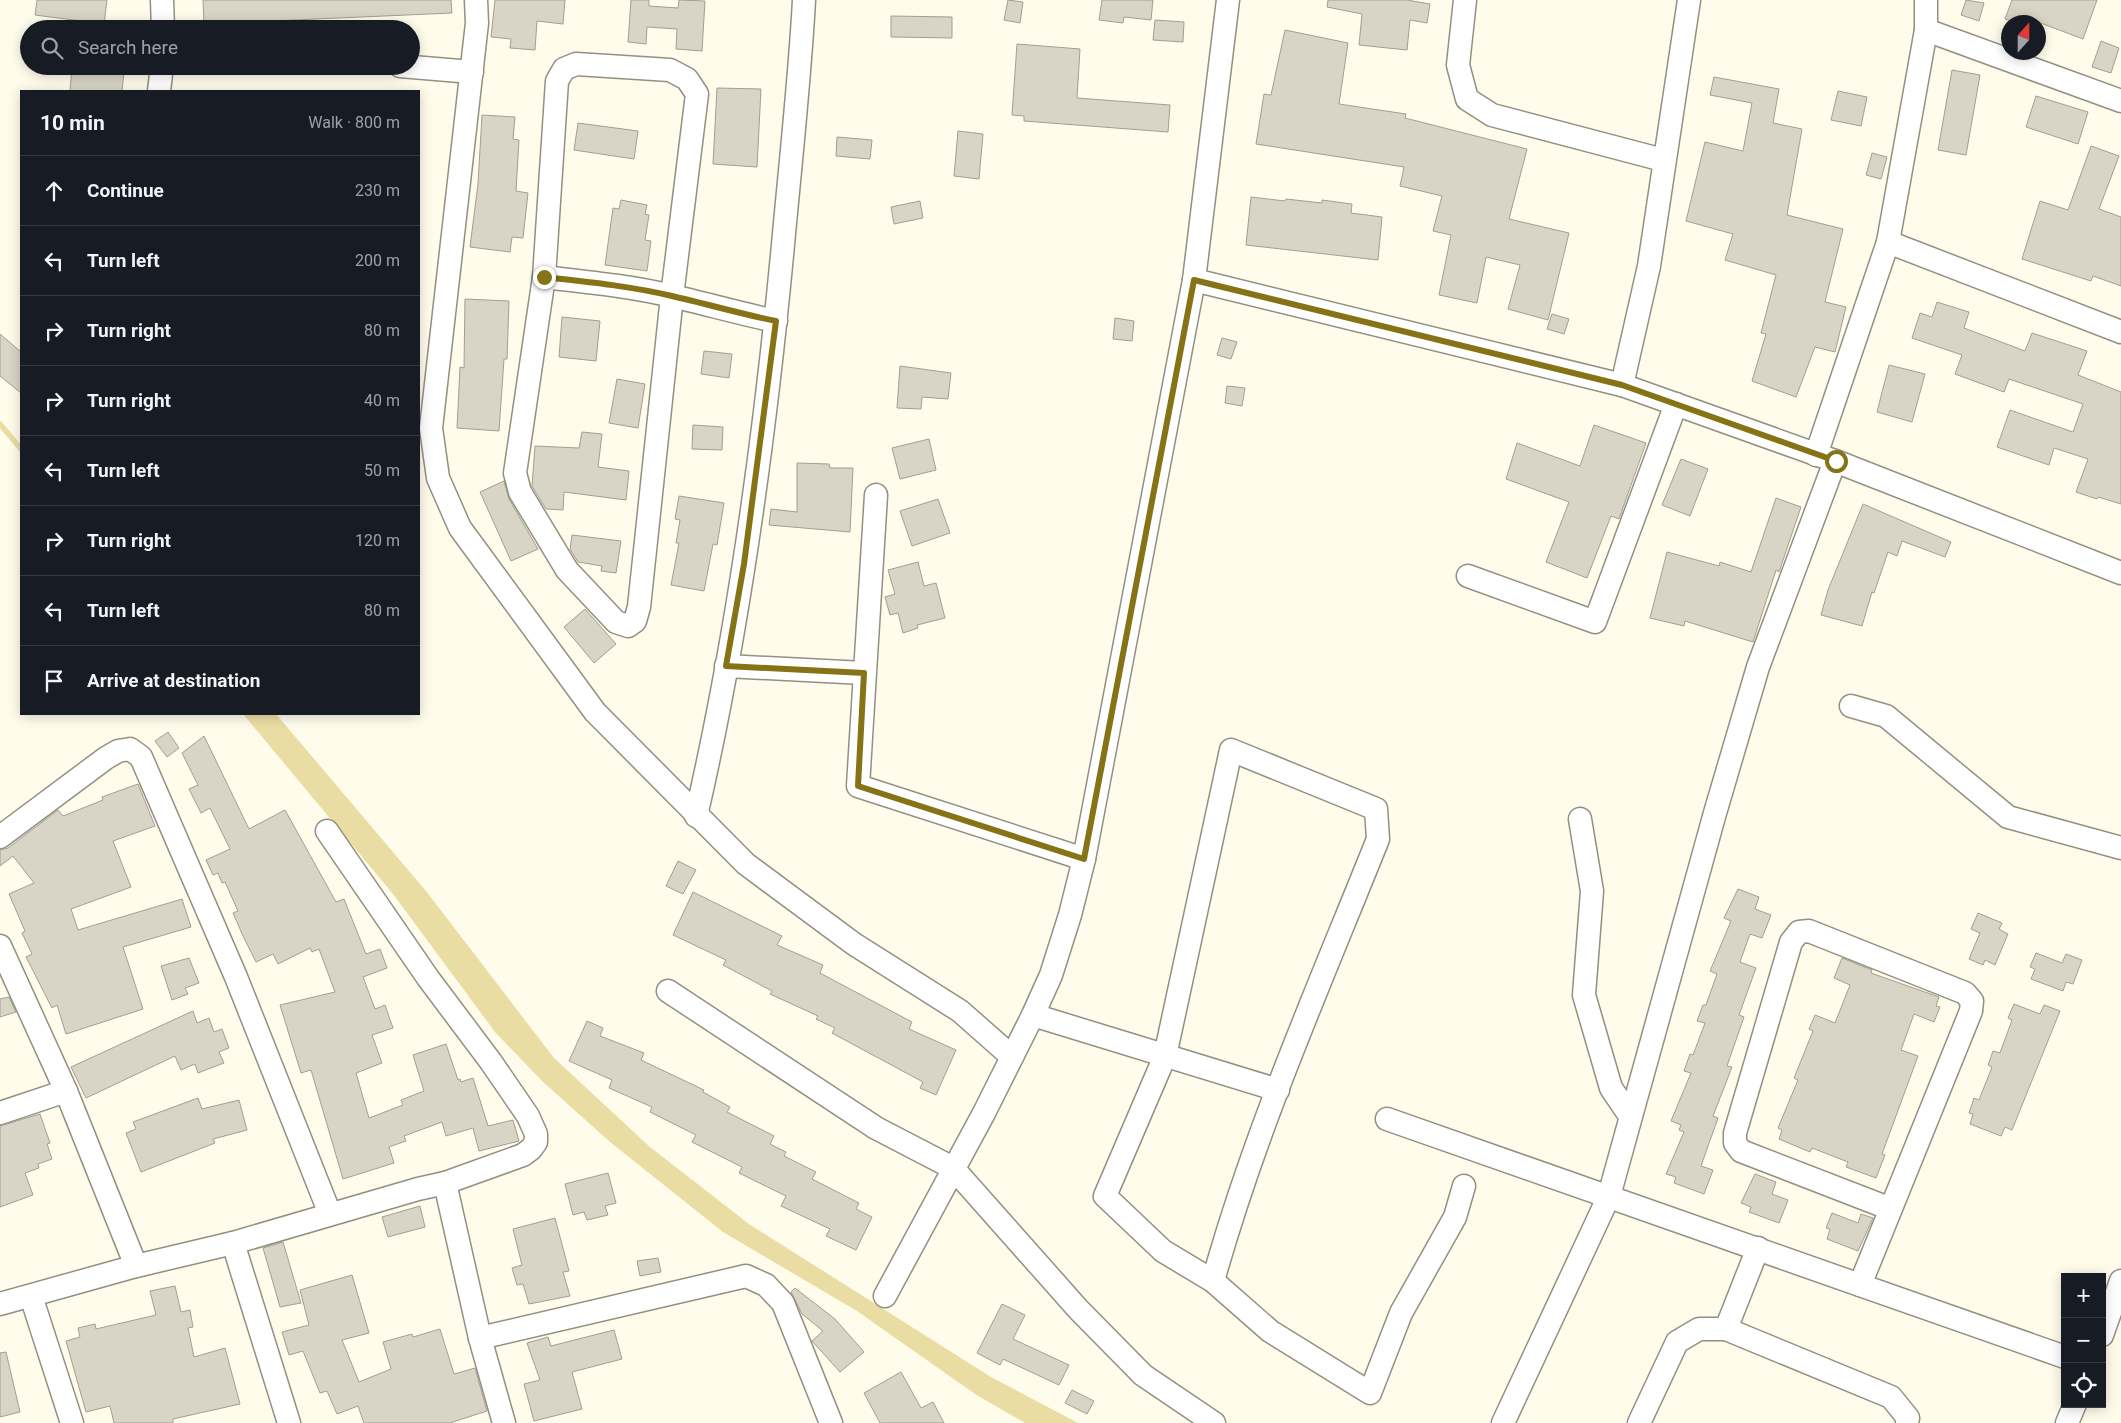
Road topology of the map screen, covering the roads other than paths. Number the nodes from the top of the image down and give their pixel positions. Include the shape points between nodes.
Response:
1 (162, 0) edge
2 (476, 0) edge
3 (804, 0) edge
4 (1228, 0) edge
5 (1465, 0) edge
6 (1689, 0) edge
7 (1926, 0) edge
8 (163, 20) edge
9 (1926, 30) junction
10 (420, 68) edge
11 (472, 72) junction
12 (161, 75) edge
13 (159, 90) edge
14 (2121, 101) edge
15 (1663, 160) junction
16 (1888, 242) junction
17 (544, 277) junction
18 (1194, 280) junction
19 (672, 296) junction
20 (776, 321) junction
21 (2121, 332) edge
22 (1622, 385) junction
23 (1676, 404) junction
24 (426, 437) edge
25 (1826, 458) junction
26 (876, 495) dead end
27 (2121, 573) edge
28 (1468, 576) dead end
29 (726, 666) junction
30 (864, 673) junction
31 (1851, 706) dead end
32 (696, 816) junction
33 (1580, 819) dead end
34 (327, 831) dead end
35 (0, 838) edge
36 (2121, 848) edge
37 (1084, 859) junction
38 (0, 946) edge
39 (668, 991) dead end
40 (1033, 1015) junction
41 (1164, 1056) junction
42 (1012, 1057) junction
43 (1278, 1090) junction
44 (66, 1091) junction
45 (0, 1112) edge
46 (1630, 1116) junction
47 (1387, 1119) dead end
48 (953, 1168) junction
49 (445, 1183) junction
50 (1464, 1186) dead end
51 (1609, 1196) junction
52 (1891, 1210) junction
53 (330, 1214) junction
54 (233, 1242) junction
55 (1758, 1248) junction
56 (136, 1266) junction
57 (1213, 1281) junction
58 (2121, 1281) edge
59 (1860, 1286) junction
60 (31, 1296) junction
61 (885, 1296) dead end
62 (0, 1304) edge
63 (2106, 1324) edge
64 (1726, 1328) junction
65 (480, 1338) junction
66 (2061, 1356) edge
67 (2073, 1408) edge
68 (72, 1423) edge
69 (289, 1423) edge
70 (504, 1423) edge
71 (831, 1423) edge
72 (1214, 1423) edge
73 (1503, 1423) edge
74 (1639, 1423) edge
75 (1907, 1423) edge
76 (2067, 1423) edge

1 - 8 street
2 - 11 street
3 - 20 street
4 - 18 street
5 - 15 street via 1458,65 1468,99 1492,115
6 - 15 street
7 - 9 street
9 - 14 street
9 - 16 street
10 - 11 street
11 - 24 street via 432,428
12 - 13 street
15 - 22 street via 1648,266
16 - 21 street
16 - 25 street
17 - 19 street
17 - 19 street via 557,81 564,69 576,64 670,70 687,79 697,94
17 - 19 street via 515,473 520,492 567,570 616,622 628,626 635,620 639,607
18 - 22 street
18 - 37 street
19 - 20 street
20 - 29 street via 744,564
22 - 23 street
23 - 25 street
23 - 28 street via 1596,622
24 - 32 street via 438,478 460,528 595,712
25 - 27 street
25 - 46 street via 1758,667
26 - 30 street
29 - 30 street
29 - 32 street
30 - 37 street via 858,786
31 - 36 street via 1886,716 2008,817
32 - 42 street via 746,864 854,944 960,1011
33 - 46 street via 1592,891 1584,995 1611,1088
34 - 49 street via 428,978 491,1062 528,1116 536,1134 536,1142 523,1155
35 - 53 street via 118,751 130,750 141,757 236,977
37 - 40 street via 1051,975
38 - 44 street
39 - 48 street via 876,1128
40 - 41 street
40 - 42 street
41 - 43 street
41 - 43 street via 1231,750 1376,809 1378,839
41 - 57 street via 1105,1196 1163,1251
42 - 48 street
43 - 57 street via 1230,1221
44 - 45 street
44 - 56 street
46 - 51 street
47 - 51 street
48 - 61 street
48 - 72 street via 1078,1309 1143,1375
49 - 53 street
49 - 65 street
50 - 57 street via 1455,1217 1402,1313 1370,1393 1270,1331
51 - 55 street
51 - 73 street
52 - 52 street via 1971,1011 1972,1001 1965,993 1809,931 1798,932 1791,942 1735,1133 1735,1143 1741,1151
52 - 59 street
53 - 54 street
54 - 56 street
54 - 69 street
55 - 59 street
55 - 64 street
56 - 60 street
58 - 63 street
59 - 66 street
60 - 62 street
60 - 68 street
64 - 74 street via 1699,1329 1677,1342
64 - 75 street via 1891,1397 1908,1418
65 - 70 street
65 - 71 street via 746,1276 766,1285 782,1303
67 - 76 street

